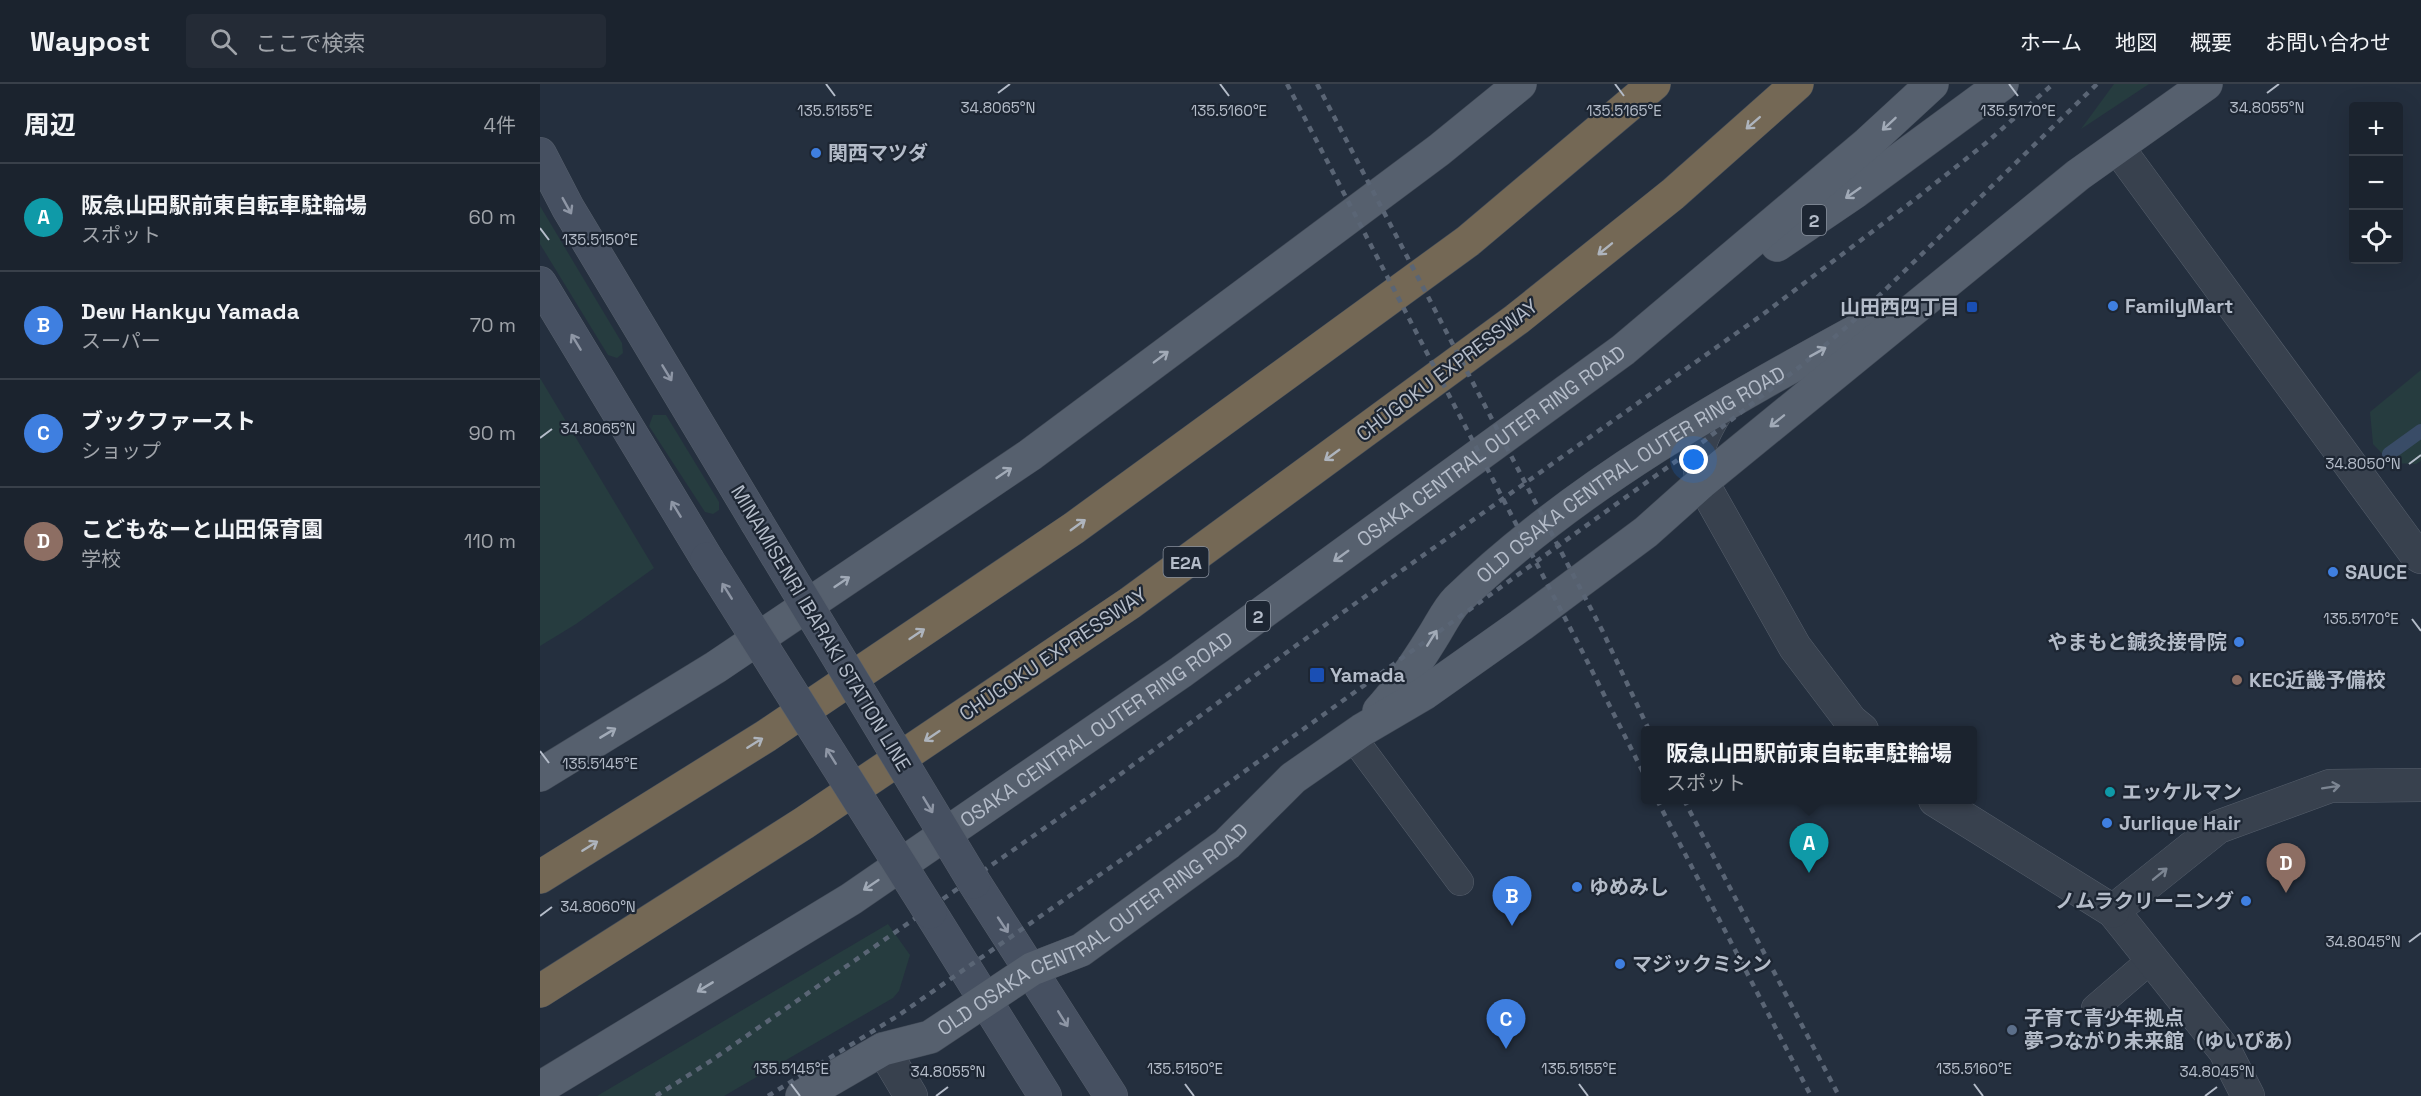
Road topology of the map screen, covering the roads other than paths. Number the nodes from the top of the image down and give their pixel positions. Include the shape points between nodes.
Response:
1 (1520, 84) edge
2 (1654, 84) edge
3 (1797, 84) edge
4 (1932, 84) edge
5 (2002, 84) edge
6 (2206, 84) edge
7 (2118, 147) junction
8 (540, 154) edge
9 (1953, 278) junction
10 (540, 283) edge
11 (1623, 350) junction
12 (1716, 412) junction
13 (1702, 482) junction
14 (2421, 556) edge
15 (1857, 726) edge
16 (1357, 733) junction
17 (540, 775) edge
18 (2421, 785) edge
19 (1941, 804) edge
20 (540, 877) edge
21 (1460, 882) dead end
22 (2113, 911) junction
23 (2153, 958) junction
24 (1032, 969) junction
25 (540, 991) edge
26 (984, 1001) junction
27 (2095, 1008) dead end
28 (883, 1049) junction
29 (540, 1088) edge
30 (802, 1096) edge
31 (911, 1096) edge
32 (1045, 1096) edge
33 (1112, 1096) edge
34 (2248, 1096) edge

17 -> 1 main road via 716,667 1030,455 1439,150
20 -> 2 highway via 766,736 1074,528 1468,240
3 -> 25 highway, CHŪGOKU EXPRESSWAY / E2A via 1673,194 1517,319 1130,603 804,823
4 -> 11 main road, OSAKA CENTRAL OUTER RING ROAD / 2
5 -> 11 main road, 2 via 1855,192
6 - 7 main road, OLD OSAKA CENTRAL OUTER RING ROAD
7 - 9 main road, OLD OSAKA CENTRAL OUTER RING ROAD
7 - 14 street via 2415,553
8 -> 24 main road, MINAMISENRI IBARAKI STATION LINE, bridge via 756,521 974,882
12 -> 9 main road, OLD OSAKA CENTRAL OUTER RING ROAD
9 -> 13 main road, OLD OSAKA CENTRAL OUTER RING ROAD
26 -> 10 main road, bridge via 707,559
11 -> 29 main road, OSAKA CENTRAL OUTER RING ROAD / 2 via 1181,672 861,892
12 - 13 street via 1700,439
16 -> 12 main road, OLD OSAKA CENTRAL OUTER RING ROAD via 1401,687 1454,602 1529,535 1606,479
13 - 15 street via 1795,647
13 - 16 main road, OLD OSAKA CENTRAL OUTER RING ROAD via 1646,532 1521,625 1425,693
16 - 21 lane
16 - 24 main road, OLD OSAKA CENTRAL OUTER RING ROAD via 1293,778 1227,844 1081,950
22 -> 18 street via 2218,827 2330,786
19 - 22 street
22 - 23 street
23 - 27 lane
23 - 34 street via 2224,1052
24 - 26 main road, OLD OSAKA CENTRAL OUTER RING ROAD
24 -> 33 main road, MINAMISENRI IBARAKI STATION LINE
26 - 28 main road, OLD OSAKA CENTRAL OUTER RING ROAD via 930,1037
26 - 32 main road
28 - 30 main road, OLD OSAKA CENTRAL OUTER RING ROAD
28 - 31 street

